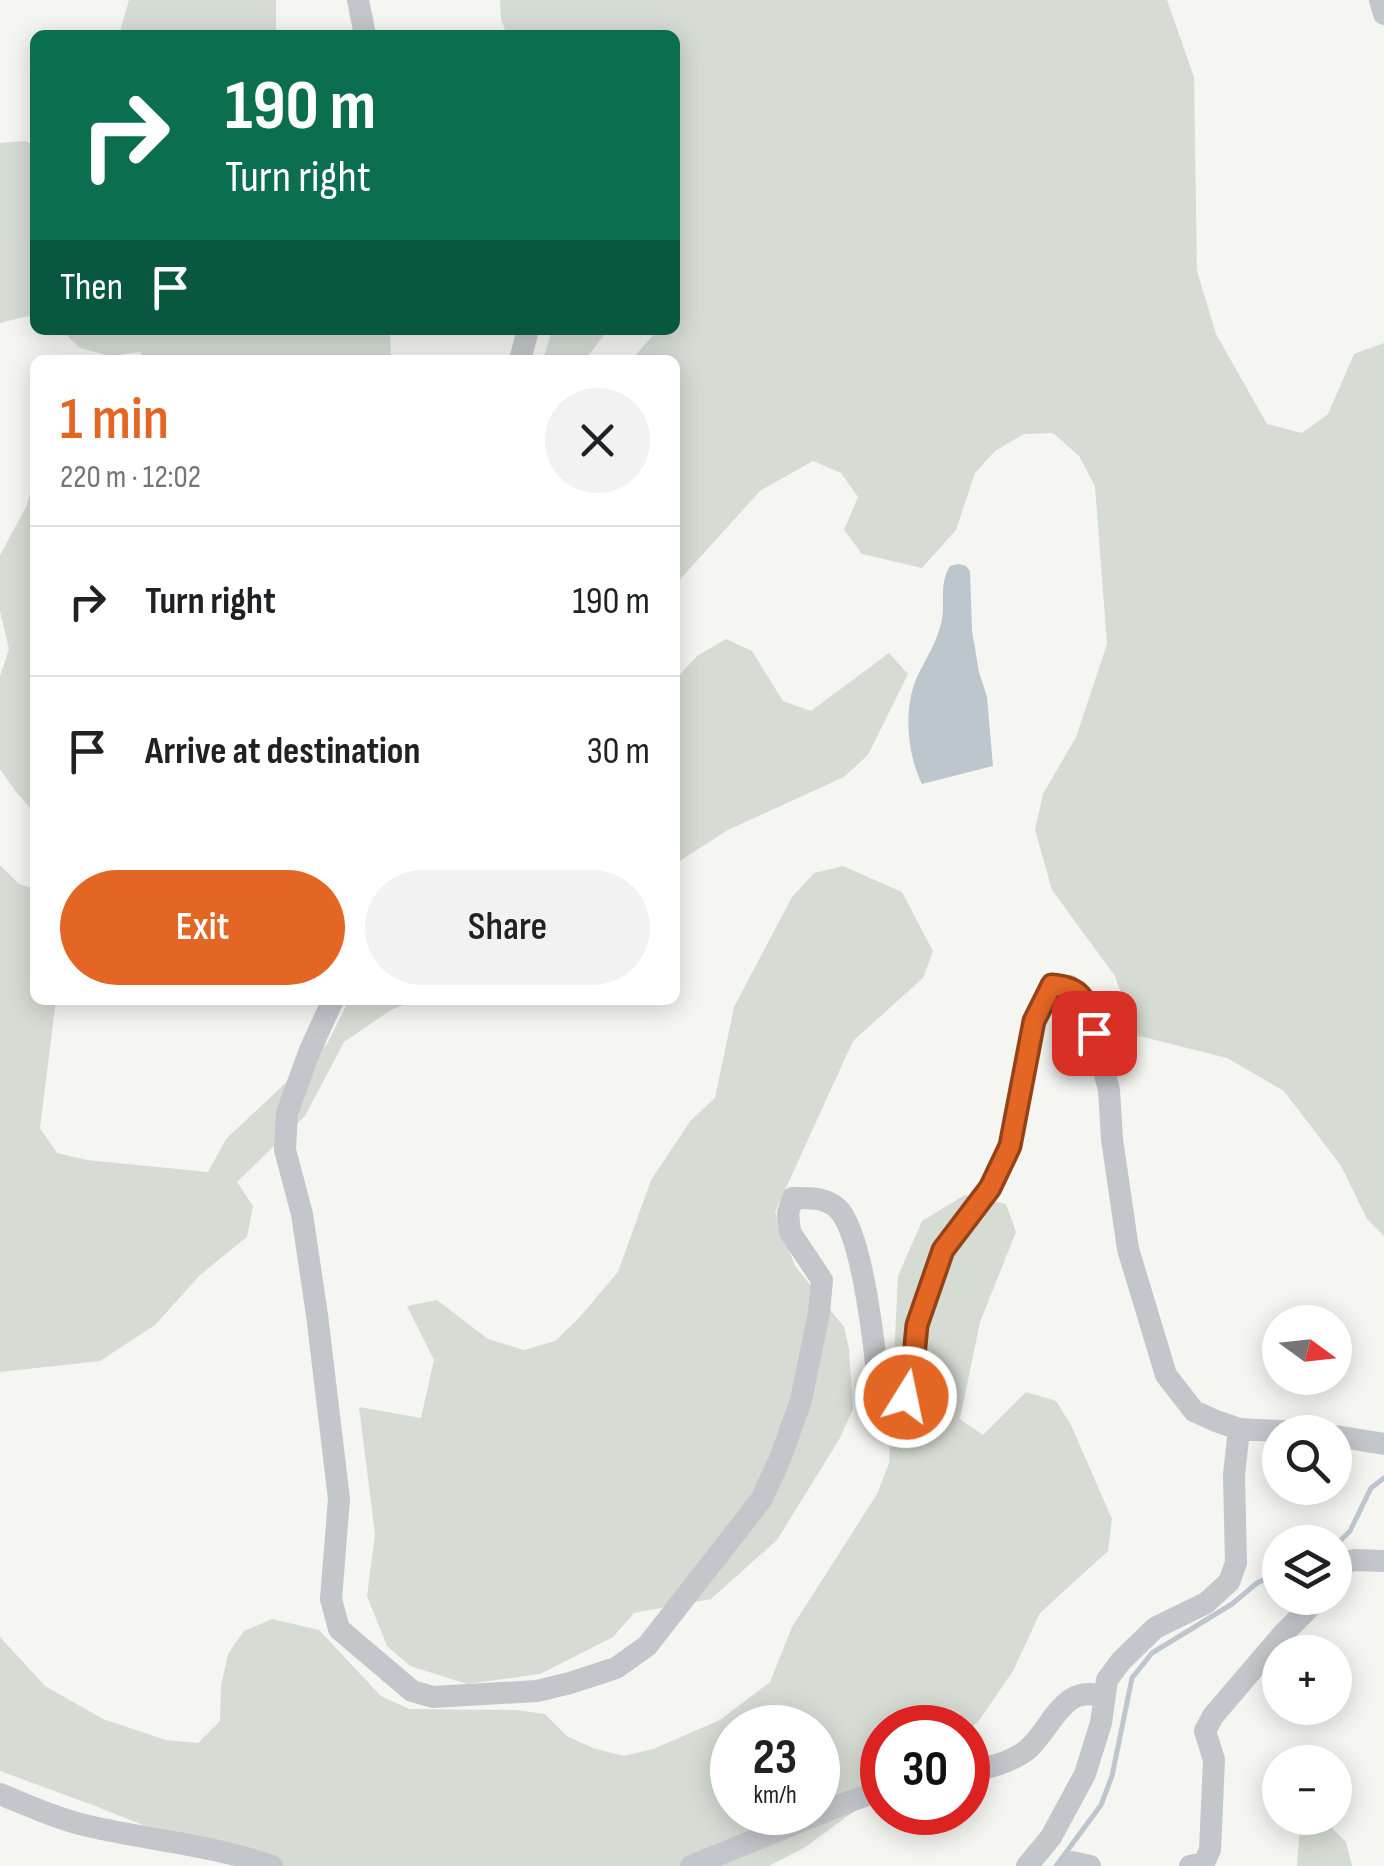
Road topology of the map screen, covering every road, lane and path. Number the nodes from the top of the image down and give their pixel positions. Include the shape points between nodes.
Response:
1 (358, 0) edge
2 (1380, 0) edge
3 (1384, 14) edge
4 (364, 30) edge
5 (331, 1005) edge
6 (1240, 1429) junction
7 (1262, 1430) edge
8 (1352, 1439) edge
9 (1384, 1444) edge
10 (1352, 1561) edge
11 (1384, 1561) edge
12 (1301, 1615) edge
13 (1104, 1698) junction
14 (990, 1766) edge
15 (0, 1794) edge
16 (860, 1798) edge
17 (272, 1866) edge
18 (691, 1866) edge
19 (1027, 1866) edge
20 (1068, 1866) edge
21 (1090, 1866) edge
22 (1190, 1866) edge

1 - 4 street
2 - 3 street
5 - 6 street via 287,1112 285,1150 318,1315 339,1500 331,1599 339,1629 412,1690 433,1698 537,1691 616,1668 647,1646 741,1526 761,1500 796,1415 819,1313 822,1280 790,1232 792,1198 818,1198 837,1207 853,1230 878,1396 906,1397 917,1325 943,1250 990,1188 1010,1146 1034,1021 1052,985 1082,995 1094,1033 1128,1249 1166,1374 1194,1410
6 - 7 street
6 - 13 street via 1236,1563 1229,1582 1206,1604 1155,1628 1121,1660
8 - 9 street
10 - 11 street
12 - 22 street via 1206,1731 1214,1760 1210,1850 1204,1863
13 - 14 street via 1076,1695 1028,1749
13 - 19 street via 1085,1774
15 - 17 street via 86,1826
16 - 18 street
20 - 21 street

